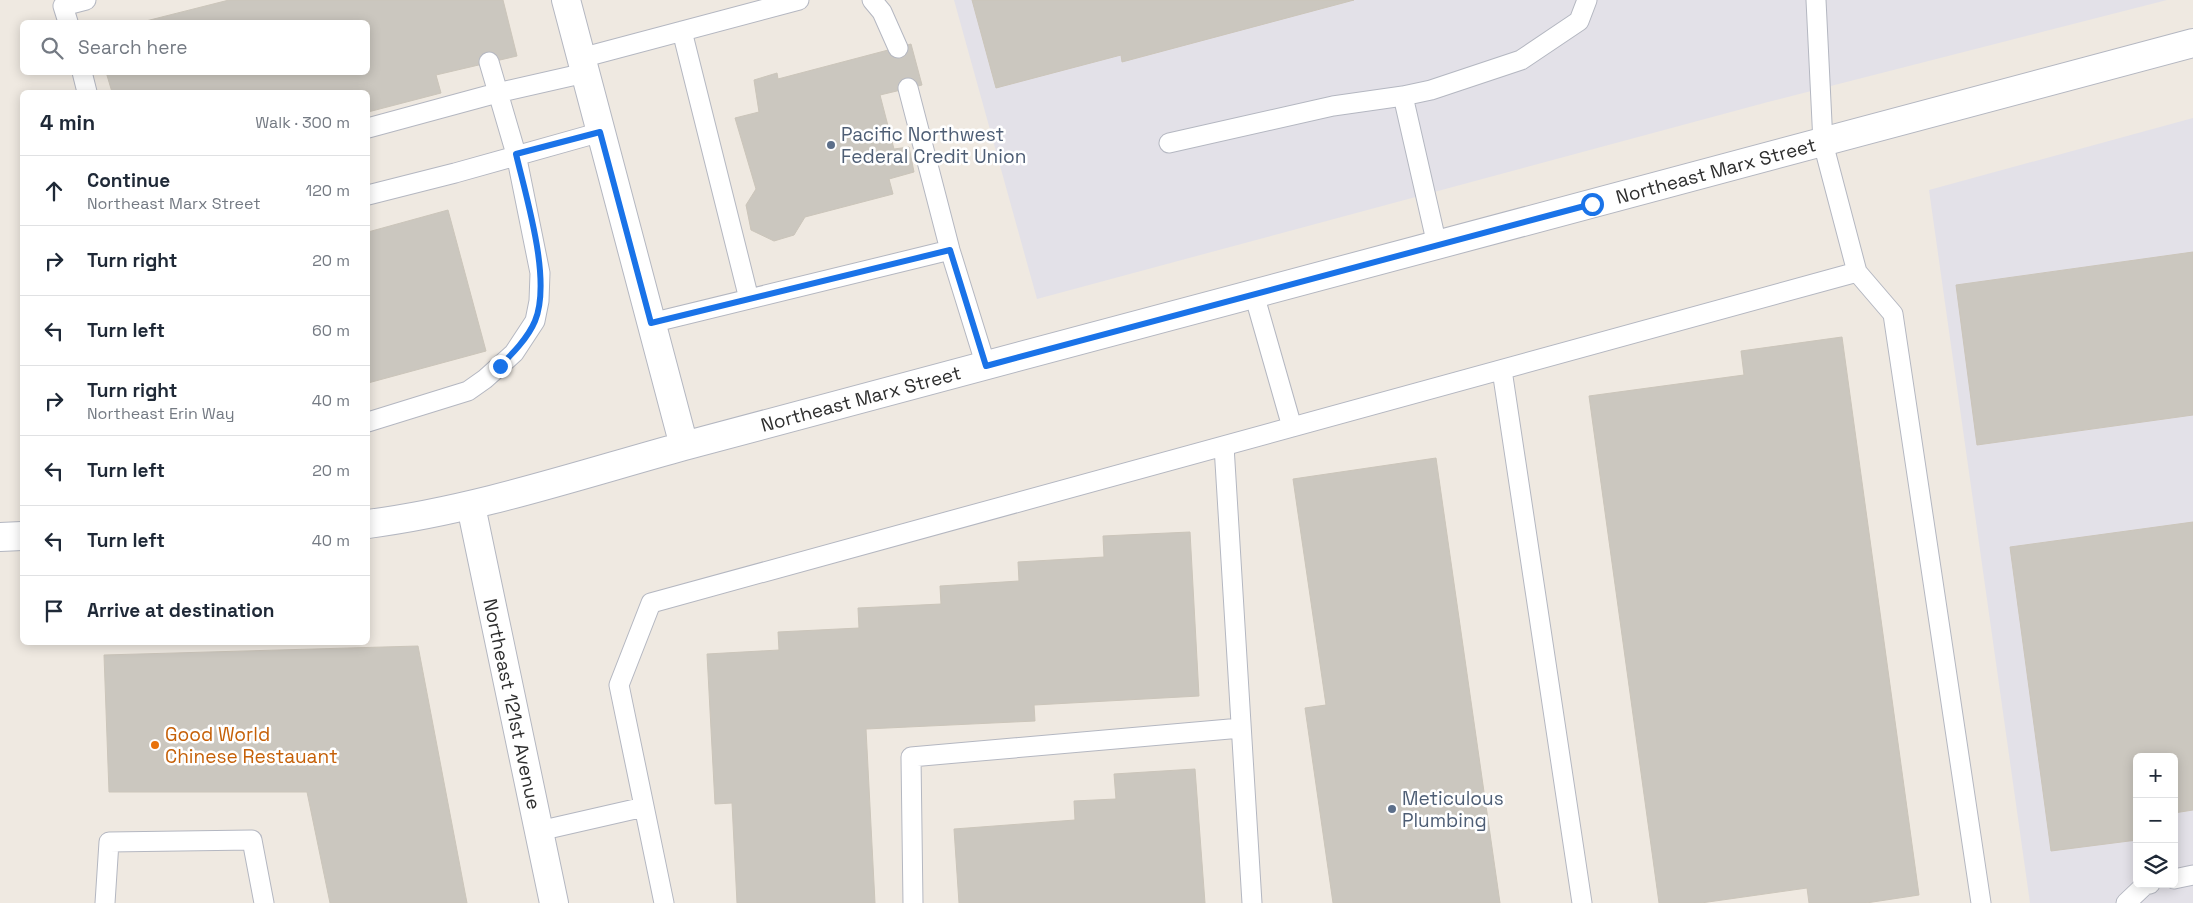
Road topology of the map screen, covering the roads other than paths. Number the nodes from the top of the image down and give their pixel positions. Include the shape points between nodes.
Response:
1 (86, 0) edge
2 (566, 0) edge
3 (799, 0) edge
4 (872, 0) edge
5 (1587, 0) edge
6 (1816, 0) edge
7 (67, 20) edge
8 (682, 31) junction
9 (2193, 43) edge
10 (898, 48) dead end
11 (489, 62) dead end
12 (583, 66) junction
13 (83, 75) edge
14 (908, 88) dead end
15 (86, 90) edge
16 (498, 93) junction
17 (1403, 96) junction
18 (370, 127) edge
19 (600, 132) junction
20 (1823, 142) junction
21 (1169, 143) dead end
22 (516, 154) junction
23 (370, 194) edge
24 (1437, 245) junction
25 (950, 250) junction
26 (1858, 272) junction
27 (1254, 294) junction
28 (750, 299) junction
29 (651, 323) junction
30 (986, 366) junction
31 (1502, 370) junction
32 (370, 421) edge
33 (1292, 428) junction
34 (684, 446) junction
35 (1224, 446) junction
36 (471, 506) junction
37 (370, 524) edge
38 (20, 536) edge
39 (0, 537) edge
40 (1241, 728) junction
41 (644, 807) junction
42 (539, 831) junction
43 (2193, 875) edge
44 (2178, 878) edge
45 (2143, 888) edge
46 (105, 903) edge
47 (264, 903) edge
48 (554, 903) edge
49 (664, 903) edge
50 (913, 903) edge
51 (1252, 903) edge
52 (1582, 903) edge
53 (1981, 903) edge
54 (2126, 903) edge

1 - 7 lane via 63,6
2 - 12 street
3 - 8 lane
4 - 10 lane via 882,12
5 - 17 lane via 1579,20 1522,60
6 - 20 lane
8 - 12 lane
8 - 28 lane
9 - 20 street, Northeast Marx Street
11 - 16 lane
12 - 16 lane
12 - 19 street
13 - 15 lane
14 - 25 lane
16 - 18 lane
16 - 22 lane
17 - 21 lane via 1333,106
17 - 24 lane
19 - 22 lane
19 - 29 street
20 - 24 street, Northeast Marx Street
20 - 26 lane
22 - 23 lane
22 - 32 lane via 540,273 535,321 514,352 486,380 468,391
24 - 27 street, Northeast Marx Street
25 - 28 lane
25 - 30 lane
26 - 31 lane
26 - 53 lane via 1893,314
27 - 30 street, Northeast Marx Street
27 - 33 lane
28 - 29 lane
29 - 34 street
30 - 34 street, Northeast Marx Street
31 - 33 lane
31 - 52 lane
33 - 35 lane
34 - 36 street, Northeast Marx Street
35 - 40 lane
35 - 41 lane via 651,603 619,685
36 - 37 street, Northeast Marx Street
36 - 42 street, Northeast 121st Avenue
38 - 39 street
40 - 50 lane via 911,757
40 - 51 lane
41 - 42 lane
41 - 49 lane
42 - 48 street, Northeast 121st Avenue
43 - 44 lane
45 - 54 lane
46 - 47 lane via 109,842 252,840

